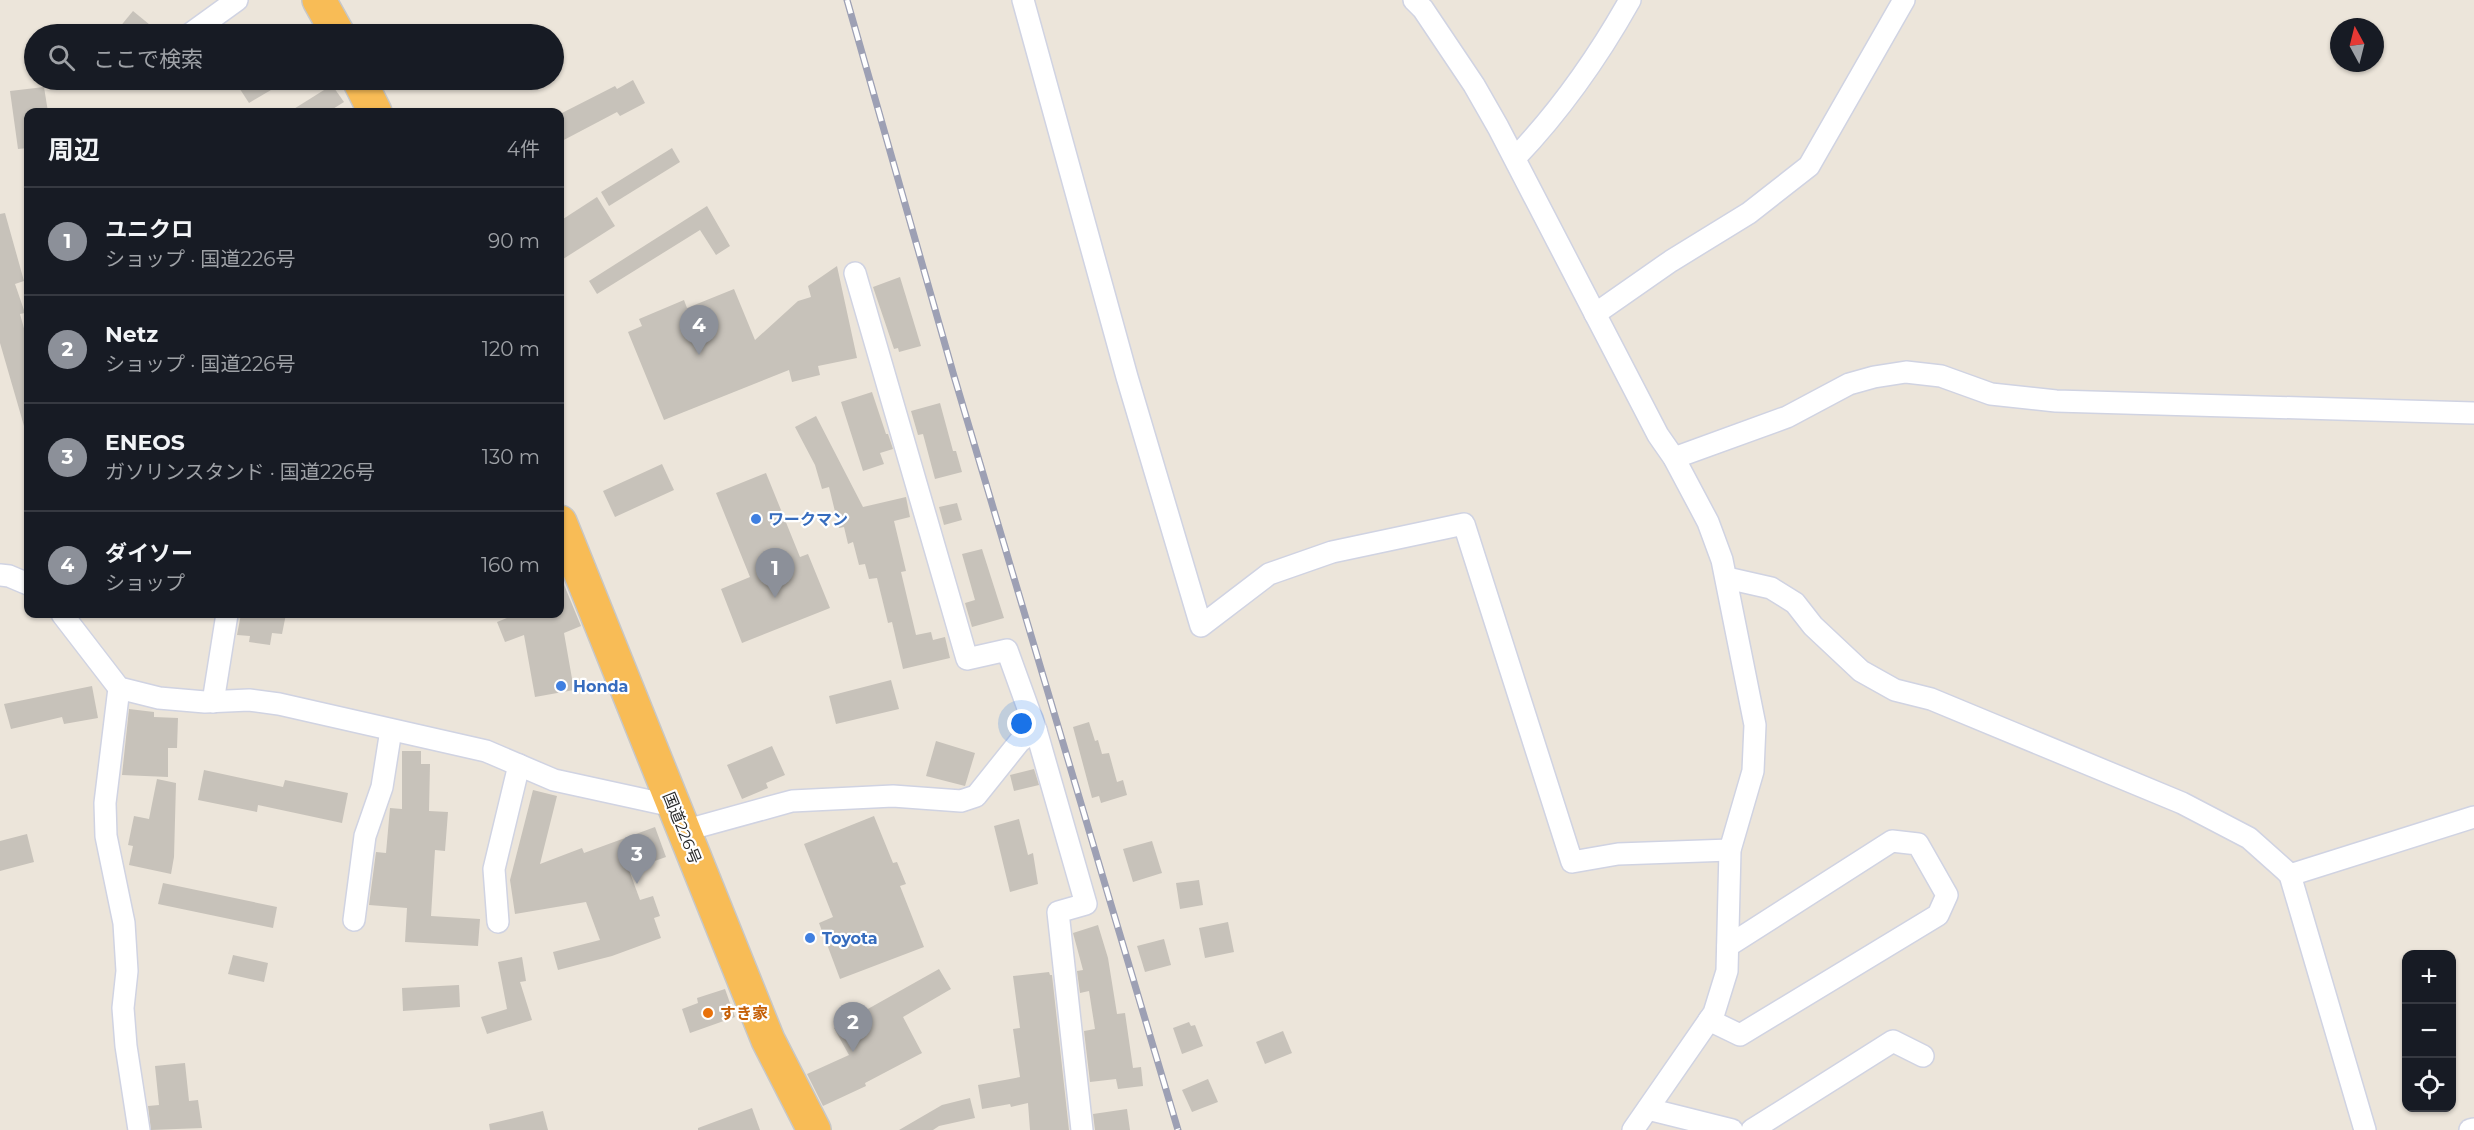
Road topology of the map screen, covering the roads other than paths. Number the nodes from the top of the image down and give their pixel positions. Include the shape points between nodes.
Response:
1 (237, 0) edge
2 (318, 0) edge
3 (1023, 0) edge
4 (1414, 0) edge
5 (1630, 0) edge
6 (1904, 0) edge
7 (204, 24) edge
8 (332, 24) edge
9 (364, 90) edge
10 (373, 108) edge
11 (1515, 158) junction
12 (855, 273) dead end
13 (1595, 314) junction
14 (2474, 413) edge
15 (1674, 458) junction
16 (564, 532) edge
17 (0, 575) edge
18 (1727, 578) junction
19 (24, 582) edge
20 (65, 618) edge
21 (226, 618) edge
22 (119, 688) junction
23 (213, 702) junction
24 (391, 729) junction
25 (1036, 730) junction
26 (519, 765) junction
27 (2474, 817) edge
28 (678, 819) junction
29 (1730, 850) junction
30 (2290, 875) junction
31 (354, 920) dead end
32 (498, 922) dead end
33 (1728, 946) junction
34 (1709, 1020) junction
35 (1923, 1056) dead end
36 (1648, 1109) junction
37 (139, 1130) edge
38 (814, 1130) edge
39 (1082, 1130) edge
40 (1633, 1130) edge
41 (1732, 1130) edge
42 (1752, 1130) edge
43 (2365, 1130) edge

1 - 7 street
2 - 8 highway
3 - 29 street via 1201,627 1269,573 1332,552 1464,524 1572,862 1618,854
4 - 11 street via 1474,85
5 - 11 street via 1571,92
6 - 13 street via 1809,166 1749,213
9 - 10 highway
11 - 13 street
12 - 25 street via 967,659 1007,650
13 - 15 street
14 - 15 street via 2056,401 1991,394 1941,376 1906,372 1849,384 1787,417
15 - 18 street via 1708,522
16 - 28 highway, 国道226号
17 - 19 street
18 - 29 street via 1755,725 1753,771
18 - 30 street via 1771,588 1795,603 1813,626 1862,671 1895,690 1931,699 2182,803 2249,838
20 - 22 street
21 - 23 street
22 - 23 street via 159,698
22 - 37 street via 105,803 106,836 124,923 128,971 123,1008
23 - 24 street via 249,699
24 - 26 street via 486,751
24 - 31 street via 382,787 365,836
25 - 28 street via 1020,741 976,796 961,801 893,796 792,801
25 - 39 street via 1086,903 1058,912
26 - 28 street
26 - 32 street via 494,869
27 - 30 street
28 - 38 highway, 国道226号 via 768,1040
29 - 33 street
30 - 43 street
33 - 34 street via 1727,971
33 - 34 street via 1892,841 1918,844 1947,895 1938,915 1740,1035
34 - 36 street
35 - 42 street via 1893,1041
36 - 40 street
36 - 41 street

